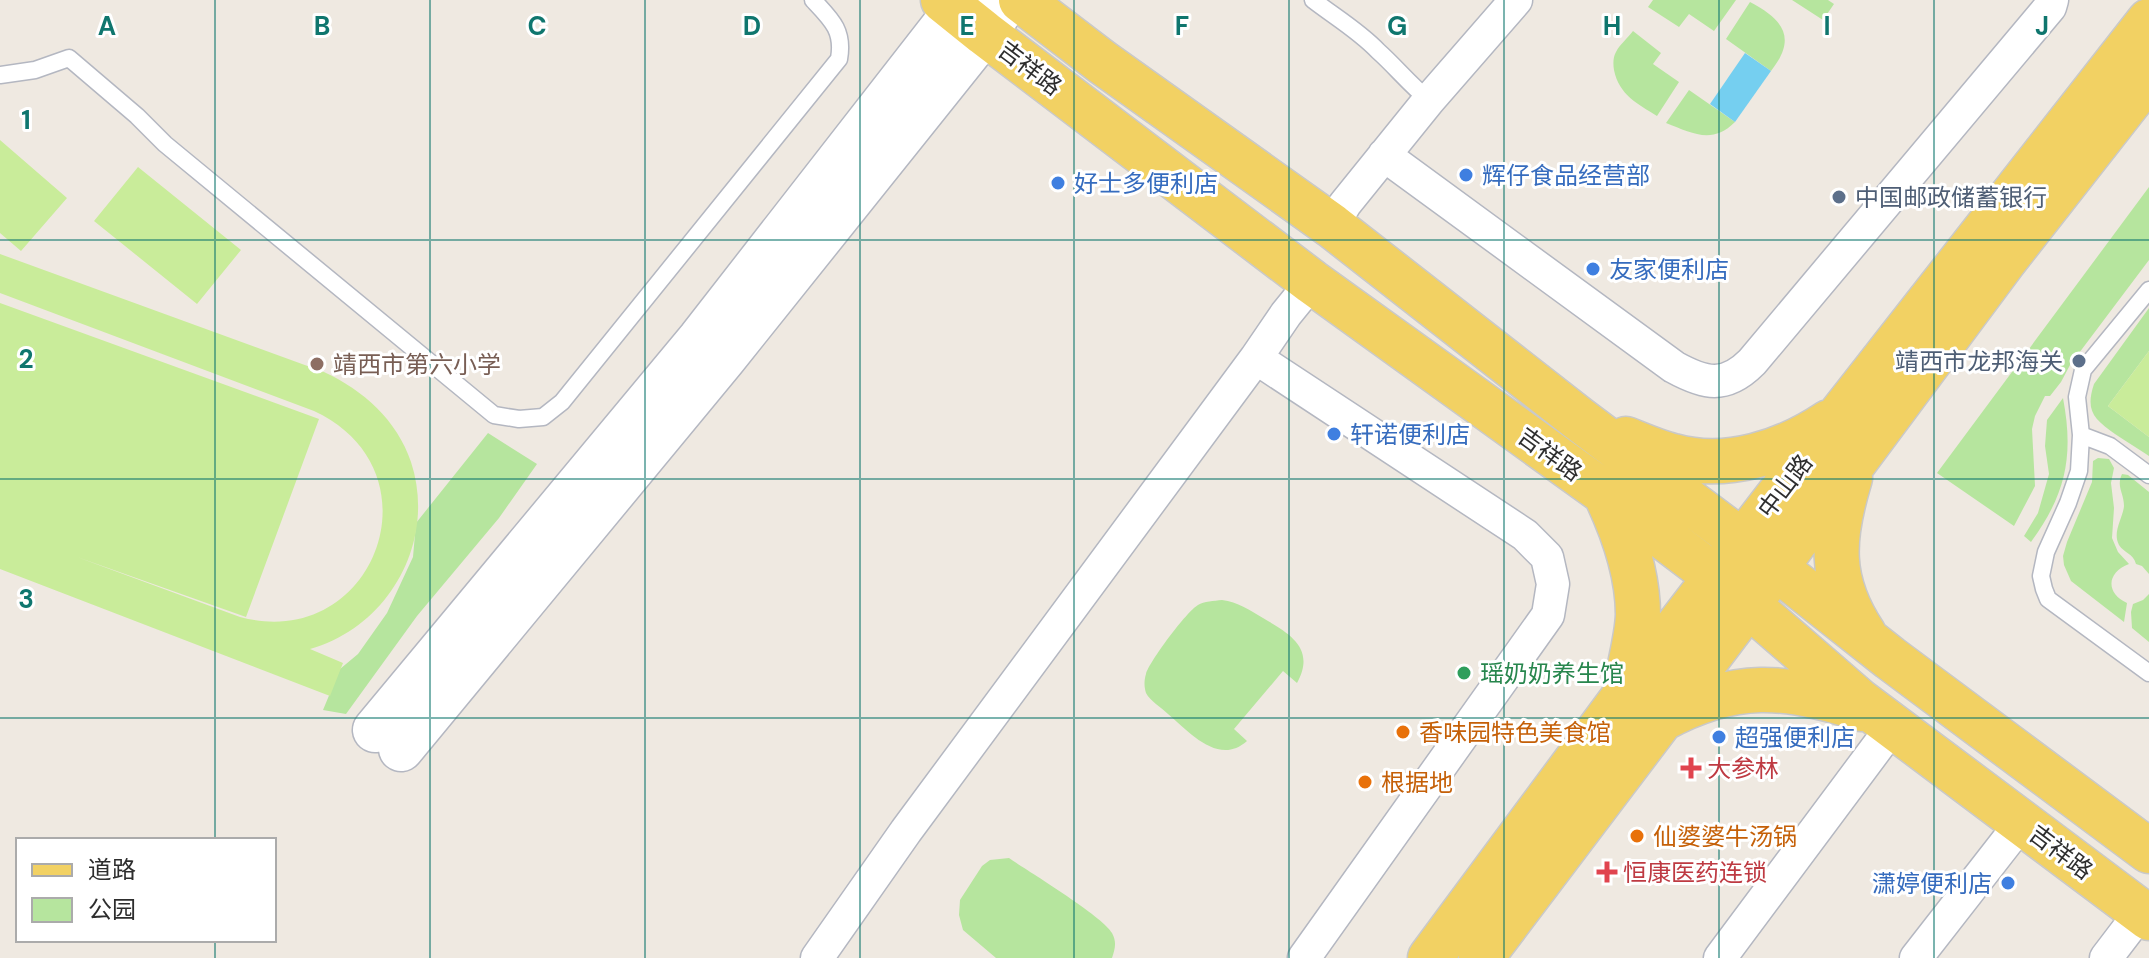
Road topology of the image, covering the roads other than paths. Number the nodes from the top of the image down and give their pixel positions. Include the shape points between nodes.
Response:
1 (813, 0) edge
2 (1021, 0) edge
3 (1313, 0) edge
4 (1516, 0) edge
5 (2052, 0) edge
6 (971, 9) edge
7 (2149, 21) edge
8 (0, 75) edge
9 (2149, 76) edge
10 (1429, 100) junction
11 (1384, 155) junction
12 (1332, 226) junction
13 (1312, 282) junction
14 (2149, 290) edge
15 (1256, 358) junction
16 (1841, 414) junction
17 (1579, 419) junction
18 (2081, 435) junction
19 (1860, 453) junction
20 (2149, 475) edge
21 (1605, 493) junction
22 (1759, 555) junction
23 (1716, 577) junction
24 (1748, 605) junction
25 (1867, 639) junction
26 (2149, 673) edge
27 (1625, 695) junction
28 (1660, 720) junction
29 (1886, 721) junction
30 (388, 740) dead end
31 (2022, 822) junction
32 (2149, 851) edge
33 (2145, 915) edge
34 (817, 958) edge
35 (1304, 958) edge
36 (1430, 958) edge
37 (1481, 958) edge
38 (1720, 958) edge
39 (1916, 958) edge
40 (2106, 958) edge

1 - 8 lane via 842,42 839,59 562,402 543,417 494,415 165,144 69,58
2 - 12 main road, 吉祥路
3 - 10 lane via 1377,49
4 - 10 street
5 - 11 street via 1752,362 1725,380 1707,382 1674,367
6 - 13 main road, 吉祥路
6 - 30 street via 700,339
7 - 16 main road, 中山路
9 - 19 main road, 中山路
10 - 11 street
11 - 12 street
12 - 17 main road, 吉祥路
13 - 15 street
13 - 21 main road, 吉祥路
14 - 18 lane via 2083,370 2077,397
15 - 34 street
15 - 35 street via 1525,535 1547,557 1553,584 1548,615
16 - 17 main road via 1797,440 1734,461 1675,457
16 - 22 main road, 中山路
17 - 22 main road, 吉祥路
18 - 20 lane via 2110,446
18 - 26 lane via 2079,471 2042,565 2044,589 2048,599
19 - 22 main road, 中山路
19 - 25 main road via 1836,533 1836,551 1847,604
21 - 23 main road, 吉祥路
21 - 27 main road via 1629,553 1638,613
22 - 23 main road, 中山路
22 - 24 main road, 中山路
22 - 25 main road, 吉祥路
23 - 24 main road, 吉祥路
23 - 27 main road, 中山路
24 - 28 main road, 中山路
24 - 29 main road, 吉祥路
25 - 32 main road, 吉祥路
27 - 36 main road, 中山路
28 - 29 main road via 1713,697 1769,689 1816,695
28 - 37 main road, 中山路
29 - 31 main road, 吉祥路
29 - 38 street
31 - 33 main road, 吉祥路
31 - 39 street
33 - 40 street

